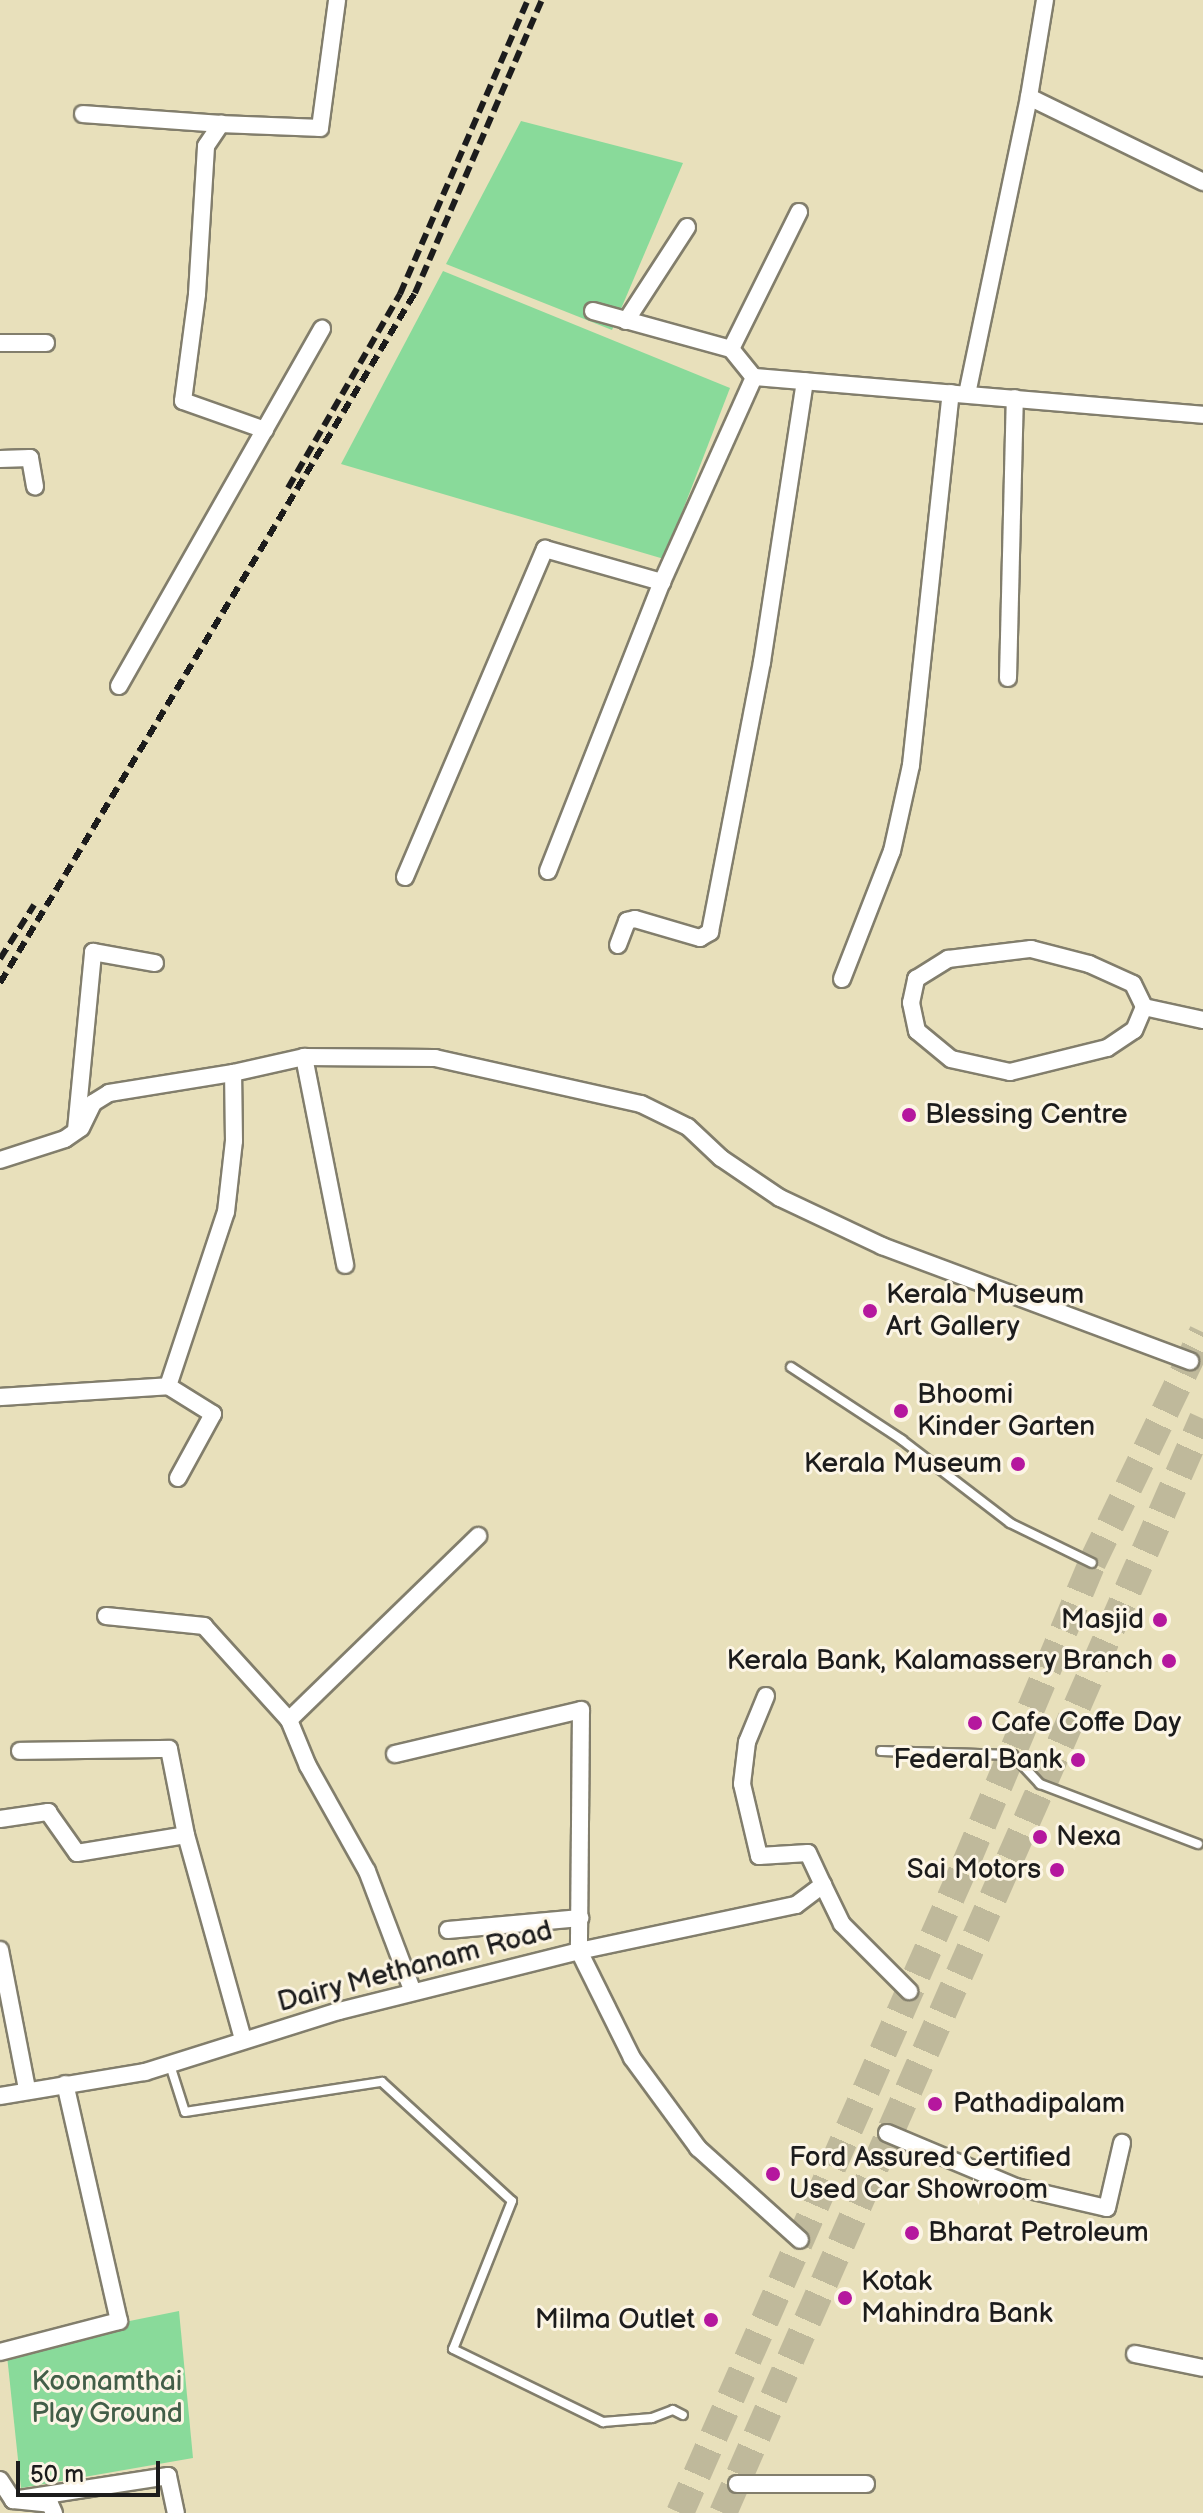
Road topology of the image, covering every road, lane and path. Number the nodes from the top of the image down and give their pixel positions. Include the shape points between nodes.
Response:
1 (337, 0) edge
2 (1045, 0) edge
3 (1029, 97) junction
4 (83, 114) dead end
5 (221, 124) junction
6 (1203, 182) edge
7 (799, 212) dead end
8 (687, 227) dead end
9 (593, 311) dead end
10 (626, 321) junction
11 (322, 329) dead end
12 (0, 343) edge
13 (46, 343) dead end
14 (731, 349) junction
15 (754, 377) junction
16 (805, 381) junction
17 (959, 393) junction
18 (1015, 398) junction
19 (1203, 415) edge
20 (265, 430) junction
21 (0, 459) edge
22 (35, 487) dead end
23 (662, 582) junction
24 (1008, 678) dead end
25 (119, 686) dead end
26 (548, 871) dead end
27 (405, 877) dead end
28 (618, 945) dead end
29 (155, 963) dead end
30 (842, 979) dead end
31 (1144, 1007) junction
32 (1203, 1020) edge
33 (304, 1057) junction
34 (233, 1073) junction
35 (76, 1132) junction
36 (0, 1160) edge
37 (345, 1265) dead end
38 (1190, 1361) dead end
39 (791, 1367) dead end
40 (168, 1386) junction
41 (0, 1397) edge
42 (178, 1478) dead end
43 (478, 1536) dead end
44 (1092, 1563) dead end
45 (106, 1616) dead end
46 (766, 1696) dead end
47 (289, 1720) junction
48 (20, 1751) dead end
49 (881, 1751) dead end
50 (395, 1754) dead end
51 (0, 1819) edge
52 (186, 1835) junction
53 (1198, 1844) dead end
54 (823, 1885) junction
55 (580, 1918) junction
56 (448, 1930) dead end
57 (0, 1950) edge
58 (579, 1951) junction
59 (909, 1991) dead end
60 (413, 1992) junction
61 (243, 2039) junction
62 (169, 2064) junction
63 (65, 2084) junction
64 (27, 2089) junction
65 (0, 2096) edge
66 (887, 2133) dead end
67 (1122, 2143) dead end
68 (800, 2240) dead end
69 (0, 2352) edge
70 (1135, 2354) dead end
71 (1203, 2368) edge
72 (683, 2415) dead end
73 (0, 2480) edge
74 (737, 2484) dead end
75 (866, 2484) dead end
76 (13, 2500) junction
77 (54, 2513) edge
78 (176, 2513) edge

1 - 5 street via 320,128
2 - 3 street
3 - 6 street
3 - 17 street
4 - 5 street
5 - 20 street via 206,146 197,294 183,401
7 - 14 street
8 - 10 street
9 - 10 street
10 - 14 street
11 - 20 street
12 - 13 street
14 - 15 street
15 - 16 street
15 - 23 street
16 - 17 street
16 - 28 street via 762,662 710,932 700,938 627,921
17 - 18 street
17 - 30 street via 911,765 892,851
18 - 19 street
18 - 24 street
20 - 25 street
21 - 22 street via 30,458
23 - 26 street
23 - 27 street via 545,549
29 - 35 street via 93,952
31 - 31 street via 1133,984 1089,964 1031,949 948,959 916,979 911,1003 917,1031 951,1059 1010,1072 1107,1048 1134,1030
31 - 32 street
33 - 34 street
33 - 37 street
33 - 38 street via 435,1058 641,1104 688,1127 721,1158 780,1198 882,1246
34 - 35 street via 109,1093 93,1103
34 - 40 street via 234,1141 226,1212
35 - 36 street via 48,1147
39 - 44 lane via 902,1440 1010,1523
40 - 41 street
40 - 42 street via 213,1414
43 - 47 street
45 - 47 street via 204,1626
46 - 54 street via 747,1742 742,1784 759,1856 808,1853
47 - 60 street via 308,1766 367,1871
48 - 52 street via 169,1749
49 - 53 lane via 1013,1755 1040,1784
50 - 55 street via 581,1710
51 - 52 street via 48,1812 77,1853
52 - 61 street
54 - 58 street via 796,1905
54 - 59 street via 842,1924
55 - 56 street
55 - 58 street
57 - 64 street
58 - 60 street, Dairy Methanam Road
58 - 68 street, Dairy Methanam Road via 632,2058 698,2148
60 - 61 street, Dairy Methanam Road
61 - 62 street, Dairy Methanam Road
62 - 63 street, Dairy Methanam Road
62 - 72 lane via 185,2112 382,2082 512,2201 453,2349 603,2422 652,2418 673,2410
63 - 64 street, Dairy Methanam Road
63 - 69 street via 119,2321
64 - 65 street, Dairy Methanam Road
66 - 67 street via 1016,2187 1107,2208
70 - 71 street
73 - 76 street
74 - 75 street
76 - 77 street via 50,2504
76 - 78 street via 168,2476

